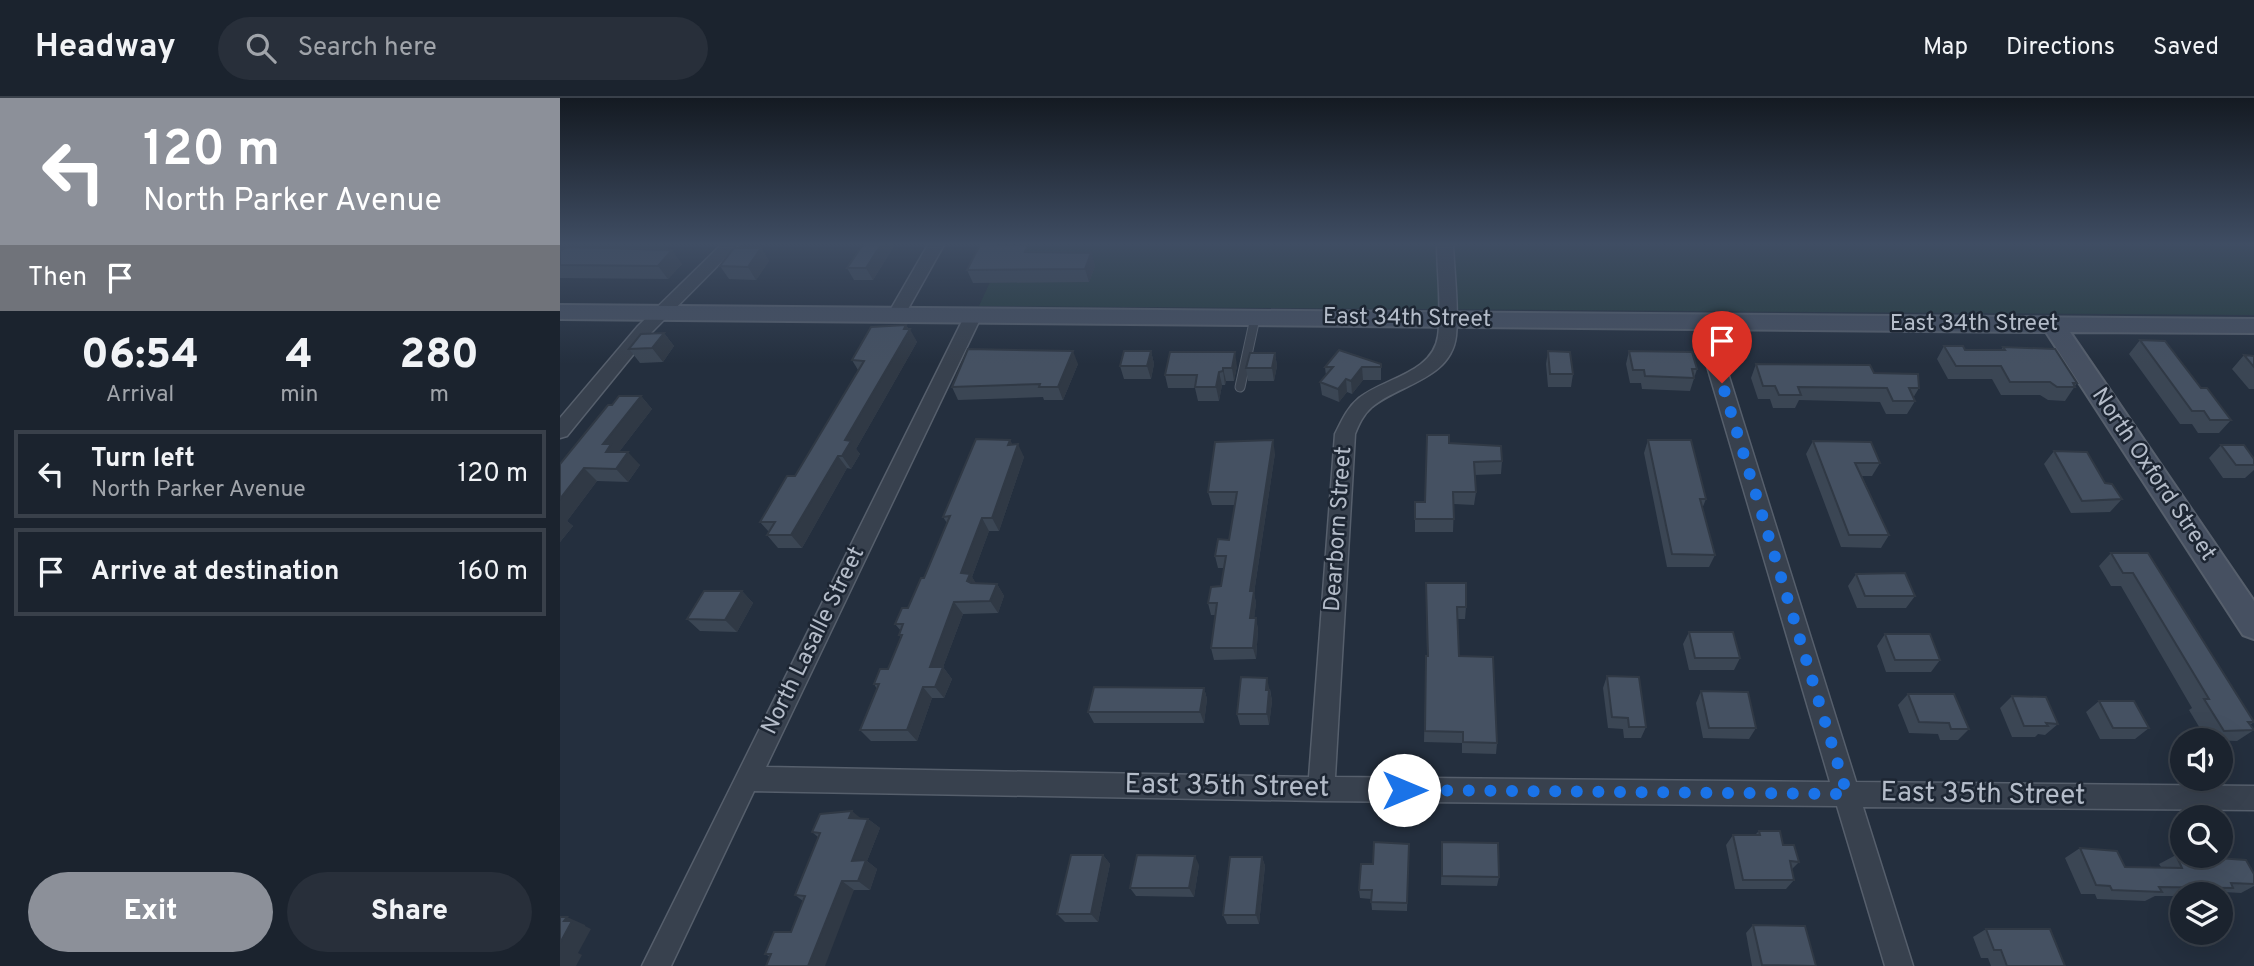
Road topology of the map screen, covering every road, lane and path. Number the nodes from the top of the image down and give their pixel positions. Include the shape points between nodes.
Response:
1 (691, 284) edge
2 (914, 284) edge
3 (1446, 284) edge
4 (560, 312) edge
5 (661, 313) junction
6 (897, 314) junction
7 (973, 315) junction
8 (1255, 318) junction
9 (1446, 320) junction
10 (1703, 322) junction
11 (2053, 324) junction
12 (2254, 326) edge
13 (1240, 387) dead end
14 (560, 431) edge
15 (2254, 626) edge
16 (747, 779) junction
17 (1321, 789) junction
18 (1847, 794) junction
19 (2254, 798) edge
20 (656, 966) edge
21 (1899, 966) edge

1 - 5 street
2 - 6 street
3 - 9 street, Dearborn Street
4 - 5 main road, East 34th Street
5 - 6 main road, East 34th Street
5 - 14 street
6 - 7 main road, East 34th Street
7 - 8 main road, East 34th Street
7 - 16 street, North Lasalle Street
8 - 9 main road, East 34th Street
8 - 13 lane
9 - 10 main road, East 34th Street
9 - 17 street, Dearborn Street via 1446,342 1436,360 1367,400 1347,427
10 - 11 main road, East 34th Street
10 - 18 street
11 - 12 main road, East 34th Street
11 - 15 main road, North Oxford Street
16 - 17 street, East 35th Street
16 - 20 street, North Lasalle Street
17 - 18 street, East 35th Street
18 - 19 street, East 35th Street
18 - 21 street

